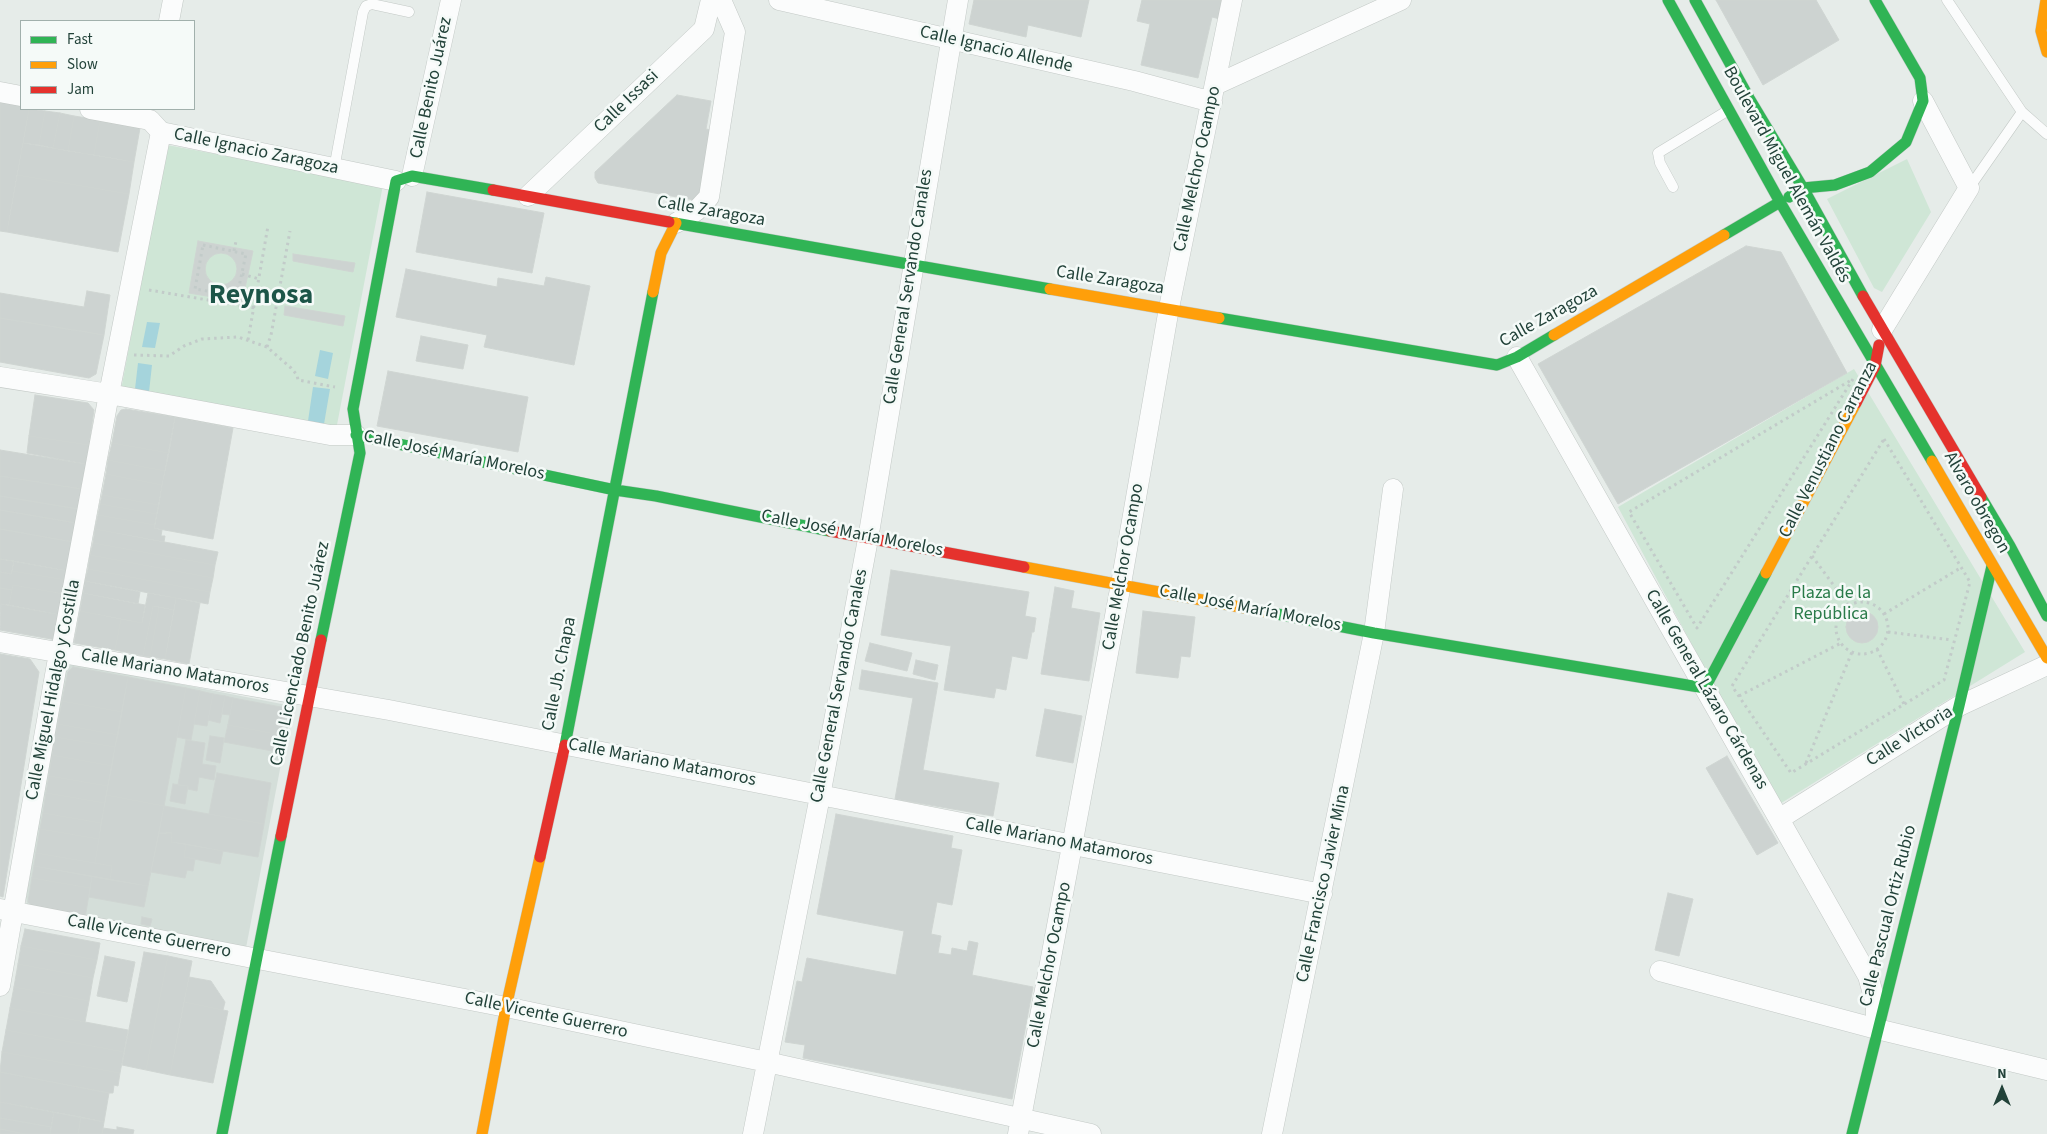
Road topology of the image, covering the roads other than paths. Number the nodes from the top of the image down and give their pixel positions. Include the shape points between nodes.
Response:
1 (173, 0) edge
2 (451, 0) edge
3 (711, 0) edge
4 (721, 0) edge
5 (779, 0) edge
6 (958, 0) edge
7 (1232, 0) edge
8 (1401, 0) edge
9 (1668, 0) edge
10 (1695, 0) edge
11 (1875, 0) edge
12 (1947, 0) edge
13 (2046, 0) edge
14 (409, 12) dead end
15 (169, 20) edge
16 (951, 39) junction
17 (2047, 52) edge
18 (0, 92) edge
19 (1213, 93) junction
20 (20, 96) edge
21 (1923, 101) junction
22 (1739, 104) junction
23 (96, 110) edge
24 (2022, 112) junction
25 (154, 120) edge
26 (2047, 134) edge
27 (334, 169) junction
28 (404, 179) junction
29 (1673, 186) dead end
30 (1803, 188) junction
31 (1969, 188) junction
32 (528, 196) junction
33 (1780, 202) junction
34 (676, 223) junction
35 (913, 266) junction
36 (1169, 308) junction
37 (1882, 330) junction
38 (1517, 357) junction
39 (1875, 366) junction
40 (0, 377) edge
41 (109, 394) junction
42 (356, 435) junction
43 (616, 490) junction
44 (1393, 490) dead end
45 (868, 538) junction
46 (1992, 566) junction
47 (1121, 584) junction
48 (2047, 616) edge
49 (1374, 633) junction
50 (0, 642) edge
51 (61, 653) junction
52 (2047, 658) edge
53 (2047, 665) edge
54 (1705, 688) junction
55 (310, 695) junction
56 (1960, 706) junction
57 (564, 744) junction
58 (820, 796) junction
59 (1779, 820) junction
60 (1073, 844) junction
61 (1322, 894) junction
62 (6, 910) edge
63 (257, 958) junction
64 (1660, 971) dead end
65 (0, 986) edge
66 (506, 1007) junction
67 (1878, 1029) junction
68 (767, 1062) junction
69 (2047, 1070) edge
70 (1019, 1127) edge
71 (222, 1134) edge
72 (482, 1134) edge
73 (753, 1134) edge
74 (1091, 1134) edge
75 (1272, 1134) edge
76 (1852, 1134) edge

1 - 15 street
2 - 28 street, Calle Benito Juárez
3 - 32 street, Calle Issasi via 704,29
4 - 34 street via 735,32 709,198 696,212
5 - 16 street, Calle Ignacio Allende
6 - 16 street, Calle General Servando Canales
7 - 19 street, Calle Melchor Ocampo
8 - 19 street
9 - 22 main road, Boulevard Miguel Alemán Valdés
10 - 22 main road, Boulevard Miguel Alemán Valdés
11 - 21 main road via 1920,78
12 - 24 lane
13 - 17 main road via 2042,31
14 - 27 lane via 372,4 362,12
16 - 19 street, Calle Ignacio Allende via 1134,81
16 - 35 street, Calle General Servando Canales
18 - 20 street
19 - 36 street, Calle Melchor Ocampo
21 - 30 main road via 1906,142 1870,172 1834,185
21 - 31 street
22 - 29 lane via 1658,153
22 - 30 main road, Boulevard Miguel Alemán Valdés
22 - 33 main road, Boulevard Miguel Alemán Valdés
23 - 25 street, Calle Ignacio Zaragoza
24 - 26 lane
24 - 31 lane
25 - 27 street, Calle Ignacio Zaragoza
25 - 41 street, Calle Miguel Hidalgo y Costilla
27 - 28 street, Calle Ignacio Zaragoza
28 - 32 main road, Calle Zaragoza
28 - 42 main road, Calle Licenciado Benito Juárez via 354,409
30 - 33 main road
30 - 37 main road, Boulevard Miguel Alemán Valdés
31 - 37 street, Calle Venustiano Carranza
32 - 34 main road, Calle Zaragoza
33 - 38 main road, Calle Zaragoza
33 - 39 main road, Boulevard Miguel Alemán Valdés
34 - 35 main road, Calle Zaragoza
34 - 43 main road, Calle Jb. Chapa via 661,253
35 - 36 main road, Calle Zaragoza
35 - 45 street, Calle General Servando Canales
36 - 38 main road, Calle Zaragoza via 1497,365
36 - 47 street, Calle Melchor Ocampo
37 - 39 main road, Calle Venustiano Carranza
37 - 48 main road, Alvaro obregon via 2010,546
38 - 54 street, Calle General Lázaro Cárdenas
39 - 46 main road, Alvaro obregon
39 - 54 main road, Calle Venustiano Carranza
40 - 41 street, Calle José María Morelos
41 - 42 street, Calle José María Morelos via 330,436
41 - 51 street, Calle Miguel Hidalgo y Costilla
42 - 43 main road, Calle José María Morelos
42 - 55 main road, Calle Licenciado Benito Juárez via 360,454
43 - 45 main road, Calle José María Morelos
43 - 57 main road, Calle Jb. Chapa
44 - 49 street, Calle Francisco Javier Mina
45 - 47 main road, Calle José María Morelos
45 - 58 street, Calle General Servando Canales
46 - 52 main road, Alvaro obregon
46 - 56 main road, Calle Pascual Ortiz Rubio
47 - 49 main road, Calle José María Morelos
47 - 60 street, Calle Melchor Ocampo
49 - 54 main road, Calle José María Morelos
49 - 61 street, Calle Francisco Javier Mina
50 - 51 street, Calle Mariano Matamoros
51 - 55 street, Calle Mariano Matamoros
51 - 62 street, Calle Miguel Hidalgo y Costilla
53 - 56 street, Calle Victoria
54 - 59 street, Calle General Lázaro Cárdenas
55 - 57 street, Calle Mariano Matamoros
55 - 63 main road, Calle Licenciado Benito Juárez
56 - 59 street, Calle Victoria
56 - 67 main road, Calle Pascual Ortiz Rubio
57 - 58 street, Calle Mariano Matamoros
57 - 66 main road, Calle Jb. Chapa
58 - 60 street, Calle Mariano Matamoros
58 - 68 street, Calle General Servando Canales
59 - 67 street, Calle General Lázaro Cárdenas via 1868,976 1876,1004
60 - 61 street, Calle Mariano Matamoros
60 - 70 street, Calle Melchor Ocampo
61 - 75 street, Calle Francisco Javier Mina
62 - 63 street, Calle Vicente Guerrero
62 - 65 street, Calle Miguel Hidalgo y Costilla
63 - 66 street, Calle Vicente Guerrero
63 - 71 main road, Calle Licenciado Benito Juárez
64 - 67 street
66 - 68 street, Calle Vicente Guerrero
66 - 72 main road, Calle Jb. Chapa
67 - 69 street
67 - 76 main road, Calle Pascual Ortiz Rubio
68 - 70 street, Calle Vicente Guerrero
68 - 73 street, Calle General Servando Canales
70 - 74 street, Calle Vicente Guerrero

